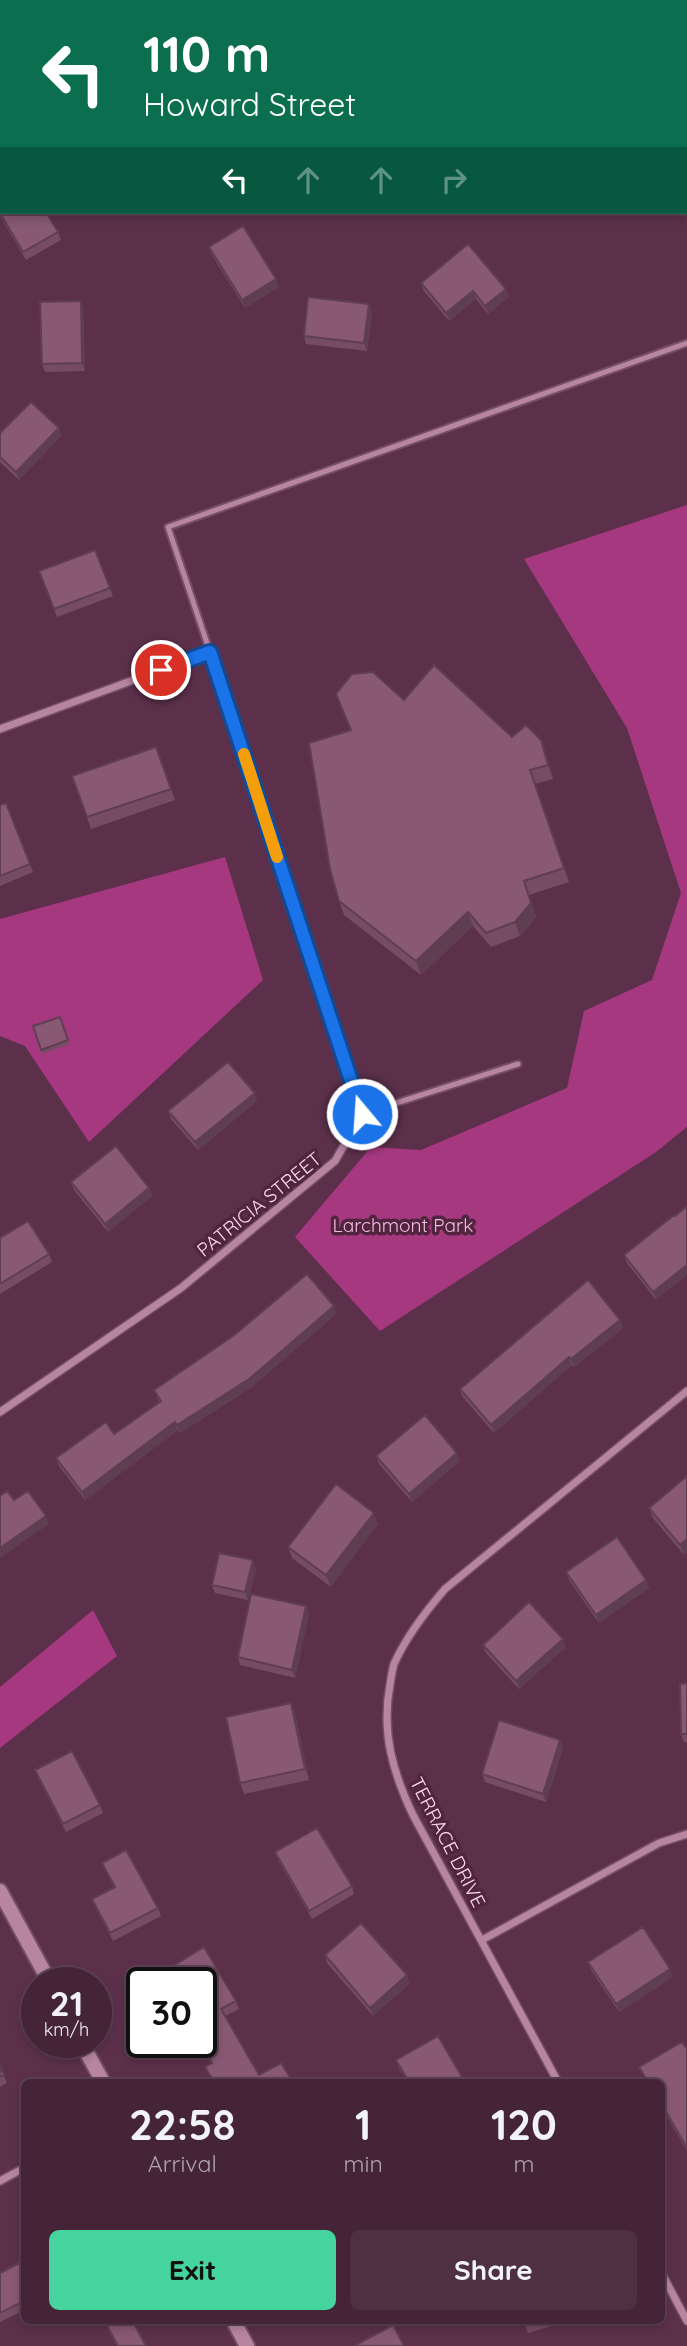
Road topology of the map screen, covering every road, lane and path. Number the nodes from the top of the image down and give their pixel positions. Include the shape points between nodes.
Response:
1 (687, 343) edge
2 (210, 652) junction
3 (0, 729) edge
4 (518, 1064) dead end
5 (362, 1114) junction
6 (687, 1391) edge
7 (0, 1412) edge
8 (687, 1834) edge
9 (0, 1891) edge
10 (482, 1940) junction
11 (41, 1967) edge
12 (90, 2058) edge
13 (101, 2079) edge
14 (556, 2079) edge
15 (21, 2170) edge
16 (0, 2181) edge
17 (665, 2280) edge
18 (687, 2321) edge
19 (235, 2324) edge
20 (247, 2346) edge

1 - 2 lane via 169,527
2 - 3 street
2 - 5 street
4 - 5 lane
5 - 7 street, PATRICIA STREET via 335,1161 181,1288
6 - 10 street, TERRACE DRIVE via 445,1588 393,1666 386,1722 399,1785
8 - 10 street via 659,1843
9 - 11 main road
10 - 14 street, TERRACE DRIVE
12 - 13 main road
15 - 16 street
17 - 18 street
19 - 20 main road

